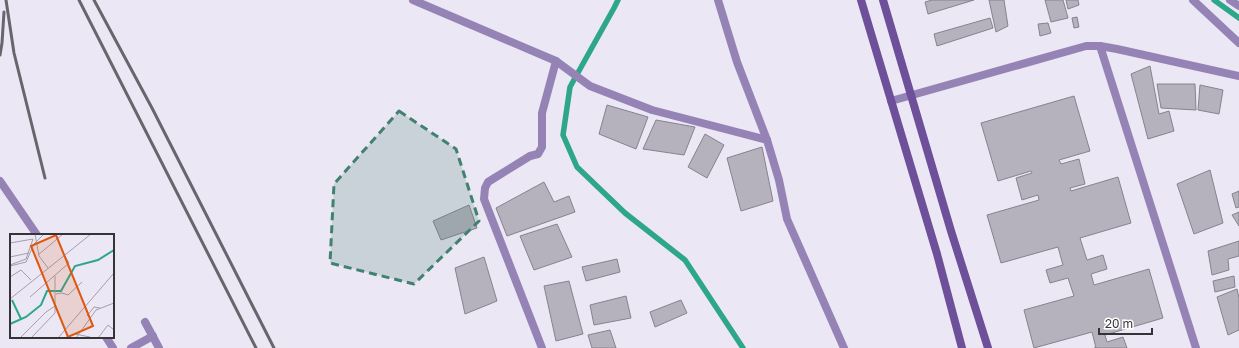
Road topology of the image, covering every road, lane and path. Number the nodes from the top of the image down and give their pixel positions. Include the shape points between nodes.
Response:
1 (718, 0) edge
2 (861, 0) edge
3 (883, 0) edge
4 (1193, 0) edge
5 (1230, 0) edge
6 (417, 1) edge
7 (1239, 6) edge
8 (1239, 43) edge
9 (1100, 46) junction
10 (556, 61) junction
11 (1239, 76) edge
12 (911, 95) junction
13 (891, 101) junction
14 (767, 140) junction
15 (0, 181) edge
16 (36, 234) edge
17 (145, 322) dead end
18 (153, 336) junction
19 (107, 338) edge
20 (112, 348) edge
21 (131, 348) edge
22 (159, 348) edge
23 (542, 348) edge
24 (844, 348) edge
25 (962, 348) edge
26 (988, 348) edge
27 (1196, 348) edge

1 - 14 street via 737,62
2 - 13 main road
3 - 12 main road
4 - 8 street
5 - 7 street
6 - 10 street
9 - 11 street
9 - 12 street via 1086,46
9 - 27 street
10 - 14 street via 590,86 652,110
10 - 23 street via 542,113 542,147 538,154 530,156 488,182 484,199
12 - 13 street
12 - 26 main road
13 - 25 main road
14 - 24 street via 787,219
15 - 16 street
17 - 18 street
18 - 21 street
18 - 22 street
19 - 20 street

